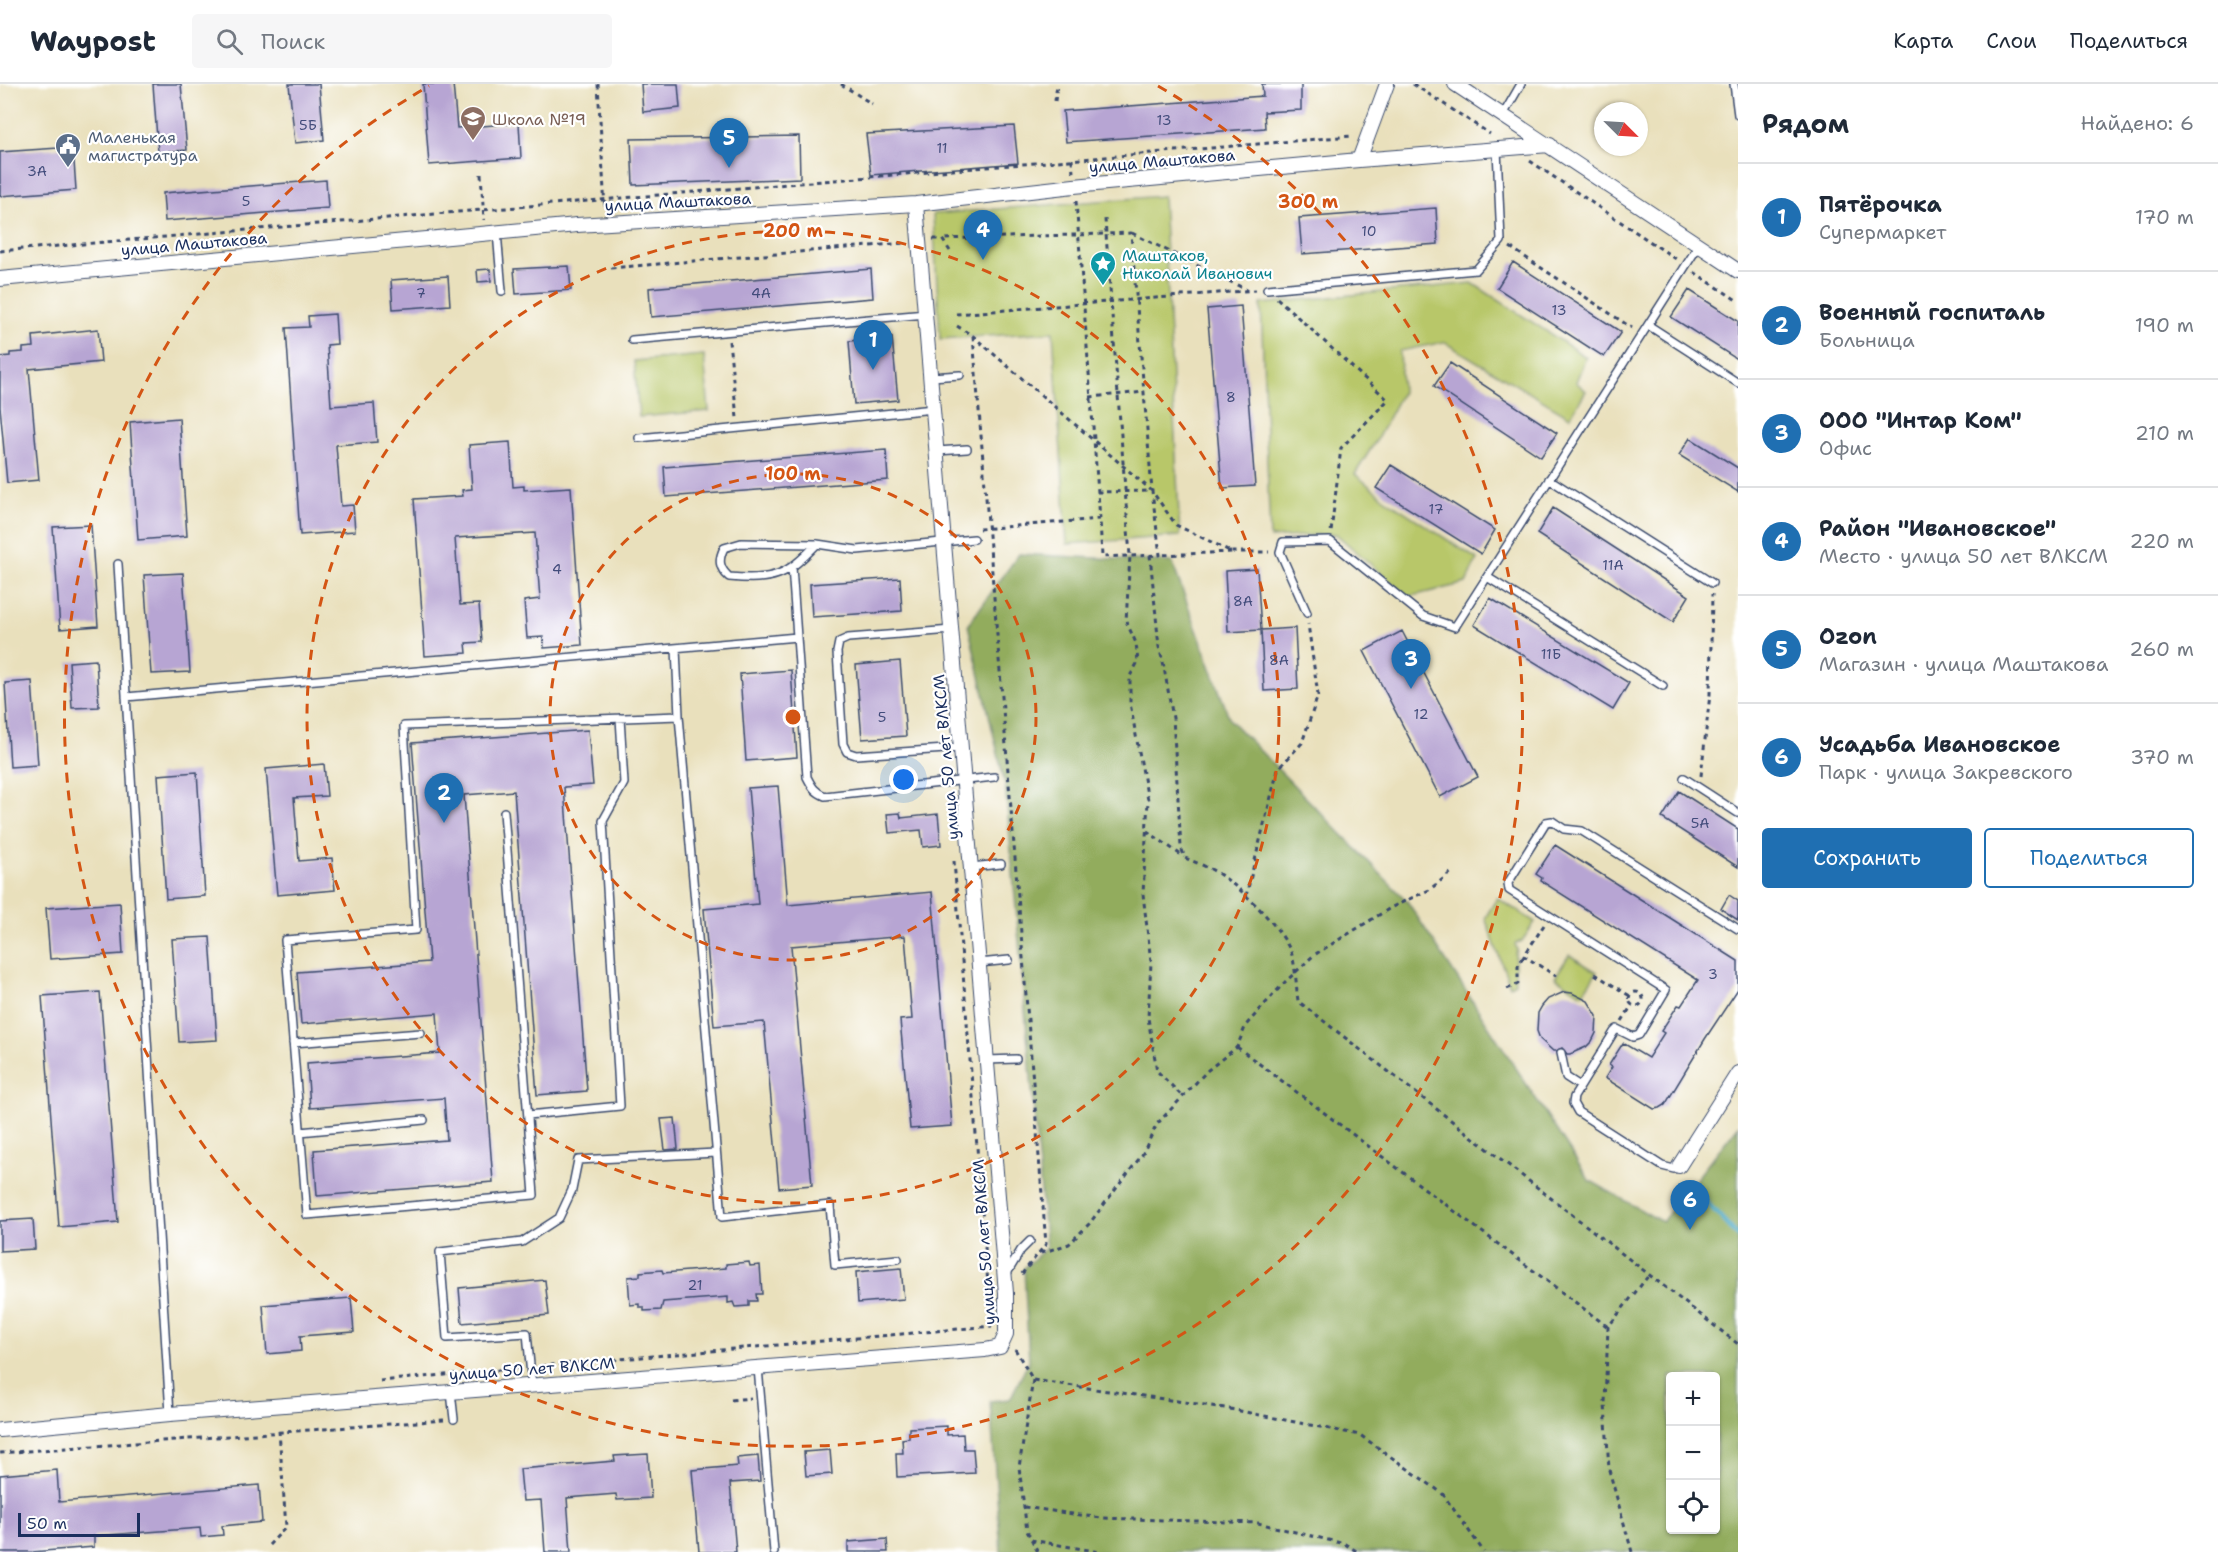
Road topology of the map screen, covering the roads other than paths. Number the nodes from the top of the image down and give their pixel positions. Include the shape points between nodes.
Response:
1 (1387, 84) edge
2 (1455, 84) edge
3 (1521, 84) edge
4 (1734, 84) edge
5 (1503, 115) junction
6 (1738, 116) edge
7 (1550, 145) junction
8 (1504, 149) junction
9 (1359, 160) junction
10 (916, 204) junction
11 (491, 233) junction
12 (1699, 245) junction
13 (1738, 269) edge
14 (0, 279) edge
15 (1267, 289) road end
16 (502, 291) dead end
17 (926, 314) junction
18 (1648, 325) junction
19 (632, 340) dead end
20 (960, 375) dead end
21 (931, 377) junction
22 (1738, 383) edge
23 (934, 409) junction
24 (639, 438) dead end
25 (967, 450) dead end
26 (937, 451) junction
27 (1549, 479) junction
28 (974, 539) dead end
29 (945, 541) junction
30 (817, 544) junction
31 (118, 564) dead end
32 (792, 567) junction
33 (1487, 577) junction
34 (1712, 584) road end
35 (1306, 613) road end
36 (952, 630) junction
37 (797, 637) junction
38 (676, 648) junction
39 (1663, 686) dead end
40 (126, 697) junction
41 (679, 716) junction
42 (620, 718) junction
43 (961, 747) junction
44 (994, 777) dead end
45 (1684, 778) dead end
46 (964, 780) junction
47 (504, 812) dead end
48 (1738, 813) edge
49 (1001, 864) dead end
50 (971, 867) junction
51 (1738, 929) edge
52 (1009, 960) dead end
53 (979, 963) junction
54 (421, 1033) dead end
55 (293, 1043) junction
56 (1562, 1053) dead end
57 (1016, 1059) dead end
58 (987, 1060) junction
59 (1738, 1073) edge
60 (1580, 1086) junction
61 (528, 1115) junction
62 (424, 1120) dead end
63 (300, 1132) junction
64 (716, 1153) junction
65 (1679, 1166) joint
66 (1030, 1241) dead end
67 (898, 1259) dead end
68 (1005, 1278) junction
69 (758, 1368) junction
70 (532, 1386) junction
71 (450, 1392) junction
72 (170, 1414) junction
73 (454, 1419) road end
74 (0, 1430) edge
75 (774, 1552) edge

1 - 9 street
2 - 5 street
3 - 5 lane
4 - 6 lane
5 - 7 street
7 - 8 street, улица Маштакова
7 - 12 street
8 - 9 street, улица Маштакова
8 - 15 lane via 1502,241 1476,270
9 - 10 street, улица Маштакова
10 - 11 street, улица Маштакова
10 - 17 street, улица 50 лет ВЛКСМ
11 - 14 street, улица Маштакова
11 - 16 lane
12 - 13 street
12 - 18 lane
17 - 19 lane
17 - 21 street, улица 50 лет ВЛКСМ
18 - 22 lane
18 - 27 lane
20 - 21 lane
21 - 23 street, улица 50 лет ВЛКСМ
23 - 24 lane
23 - 26 street, улица 50 лет ВЛКСМ
25 - 26 lane
26 - 29 street, улица 50 лет ВЛКСМ
27 - 33 lane
27 - 34 lane
28 - 29 lane
29 - 30 lane via 857,549
29 - 36 street, улица 50 лет ВЛКСМ
30 - 32 lane
30 - 32 lane via 741,543 724,548 719,563 729,577 760,579 778,576
31 - 40 lane
32 - 37 lane
33 - 35 lane via 1455,627 1423,616 1330,541 1283,542 1280,552
33 - 39 lane
36 - 43 street, улица 50 лет ВЛКСМ
36 - 43 lane via 848,638 839,642 842,733 845,748 856,755
37 - 38 lane
37 - 46 lane via 807,777 819,793 825,796
38 - 40 lane
38 - 41 lane
40 - 72 lane
41 - 42 lane
41 - 64 lane
42 - 55 lane via 404,726 416,930 285,940
42 - 61 lane via 624,783 603,821 620,1106
43 - 46 street, улица 50 лет ВЛКСМ
44 - 46 lane
45 - 48 lane
46 - 50 street, улица 50 лет ВЛКСМ
47 - 61 lane
49 - 50 lane
50 - 53 street, улица 50 лет ВЛКСМ
51 - 60 lane via 1582,831 1564,829 1549,821 1507,888 1666,990 1639,1035 1633,1037 1617,1029
52 - 53 lane
53 - 58 street, улица 50 лет ВЛКСМ
54 - 55 lane
55 - 63 lane
56 - 60 lane via 1566,1077
57 - 58 lane
58 - 68 street, улица 50 лет ВЛКСМ
59 - 65 street
60 - 65 lane via 1573,1103 1578,1112 1662,1166
61 - 63 lane via 534,1195 307,1215
62 - 63 lane
64 - 67 lane via 722,1217 830,1205 835,1265
64 - 70 lane via 578,1160 572,1190 559,1218 522,1242 440,1252 447,1338 527,1333
66 - 68 lane
68 - 69 street, улица 50 лет ВЛКСМ via 1006,1334 1000,1347
69 - 70 street, улица 50 лет ВЛКСМ
69 - 75 lane
70 - 71 street, улица 50 лет ВЛКСМ
71 - 72 street, улица 50 лет ВЛКСМ
71 - 73 lane
72 - 74 street, улица 50 лет ВЛКСМ

